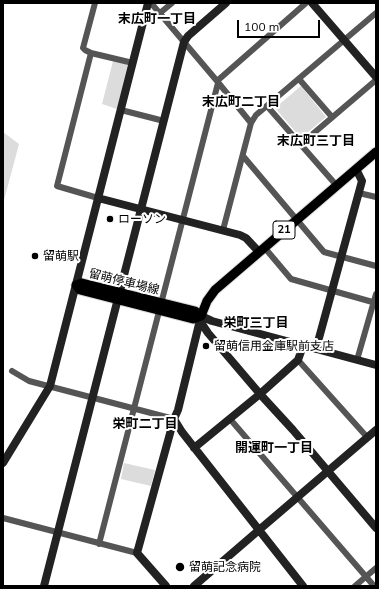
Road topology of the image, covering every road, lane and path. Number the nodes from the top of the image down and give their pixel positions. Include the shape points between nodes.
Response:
1 (95, 3) edge
2 (148, 3) edge
3 (151, 3) edge
4 (172, 3) edge
5 (226, 3) edge
6 (306, 3) edge
7 (312, 3) edge
8 (160, 13) junction
9 (376, 13) edge
10 (344, 40) junction
11 (184, 42) junction
12 (91, 53) junction
13 (133, 63) junction
14 (376, 76) edge
15 (299, 79) junction
16 (376, 80) edge
17 (218, 82) junction
18 (267, 106) junction
19 (121, 110) junction
20 (332, 118) junction
21 (164, 121) junction
22 (251, 123) junction
23 (301, 144) junction
24 (375, 154) edge
25 (243, 156) junction
26 (356, 169) junction
27 (337, 186) junction
28 (359, 193) junction
29 (376, 197) edge
30 (98, 198) junction
31 (141, 209) junction
32 (182, 219) junction
33 (296, 220) junction
34 (223, 230) junction
35 (262, 250) junction
36 (342, 257) junction
37 (376, 266) edge
38 (76, 285) junction
39 (332, 291) junction
40 (376, 294) edge
41 (118, 296) junction
42 (375, 303) edge
43 (160, 306) junction
44 (201, 319) junction
45 (303, 346) junction
46 (316, 349) junction
47 (298, 360) junction
48 (357, 360) junction
49 (376, 365) edge
50 (12, 371) dead end
51 (50, 386) junction
52 (260, 394) junction
53 (93, 397) junction
54 (134, 408) junction
55 (174, 419) junction
56 (230, 419) junction
57 (376, 430) edge
58 (367, 437) junction
59 (194, 448) junction
60 (3, 463) edge
61 (328, 471) junction
62 (297, 498) junction
63 (3, 518) edge
64 (376, 528) edge
65 (259, 530) junction
66 (57, 533) junction
67 (99, 544) junction
68 (137, 553) junction
69 (376, 568) edge
70 (366, 577) junction
71 (44, 586) edge
72 (166, 586) edge
73 (194, 586) edge
74 (303, 586) edge
75 (355, 586) edge
76 (374, 586) edge

1 - 12 street via 83,48
2 - 13 street
3 - 8 street
4 - 8 street
5 - 11 street
6 - 17 street
7 - 10 street
8 - 11 street
9 - 10 street
10 - 14 street
10 - 15 street
11 - 17 street
11 - 21 street
12 - 13 street
12 - 30 street via 57,186
13 - 19 street
15 - 18 street
15 - 20 street
16 - 20 street
17 - 22 street
17 - 32 street
18 - 22 street
18 - 23 street
19 - 21 street
19 - 30 street
20 - 23 street
21 - 31 street
22 - 25 street
23 - 27 street
24 - 26 main road, 21
25 - 33 street
25 - 34 street
26 - 27 main road, 21
26 - 28 street via 362,181
27 - 33 main road, 21
28 - 29 street
28 - 36 street
30 - 31 street
30 - 38 street
31 - 32 street
31 - 41 street
32 - 34 street
32 - 43 street
33 - 35 main road, 21
33 - 36 street via 324,252
34 - 35 street via 246,238
35 - 39 street via 291,279
35 - 44 main road, 21 via 215,290 207,301
36 - 37 street
36 - 39 street
38 - 41 main road, 留萌停車場線 via 82,283
38 - 51 street
39 - 42 street
39 - 46 street
40 - 42 street
41 - 43 main road, 留萌停車場線
41 - 53 street
42 - 48 street
43 - 44 main road, 留萌停車場線 via 195,311
43 - 54 street
44 - 45 street
44 - 52 street via 208,332
44 - 55 street
45 - 46 street
45 - 47 street
46 - 48 street
47 - 52 street
47 - 58 street
48 - 49 street
50 - 51 street via 29,381
51 - 53 street
51 - 60 street
52 - 56 street
52 - 61 street
53 - 54 street
53 - 66 street
54 - 55 street
54 - 67 street
55 - 59 street
55 - 68 street
56 - 59 street
56 - 62 street
57 - 58 street
58 - 61 street
59 - 65 street
61 - 62 street
61 - 64 street
62 - 65 street
62 - 70 street
63 - 66 street
65 - 73 street
65 - 74 street
66 - 67 street
66 - 71 street
67 - 68 street
68 - 72 street
69 - 70 street
70 - 75 street
70 - 76 street

